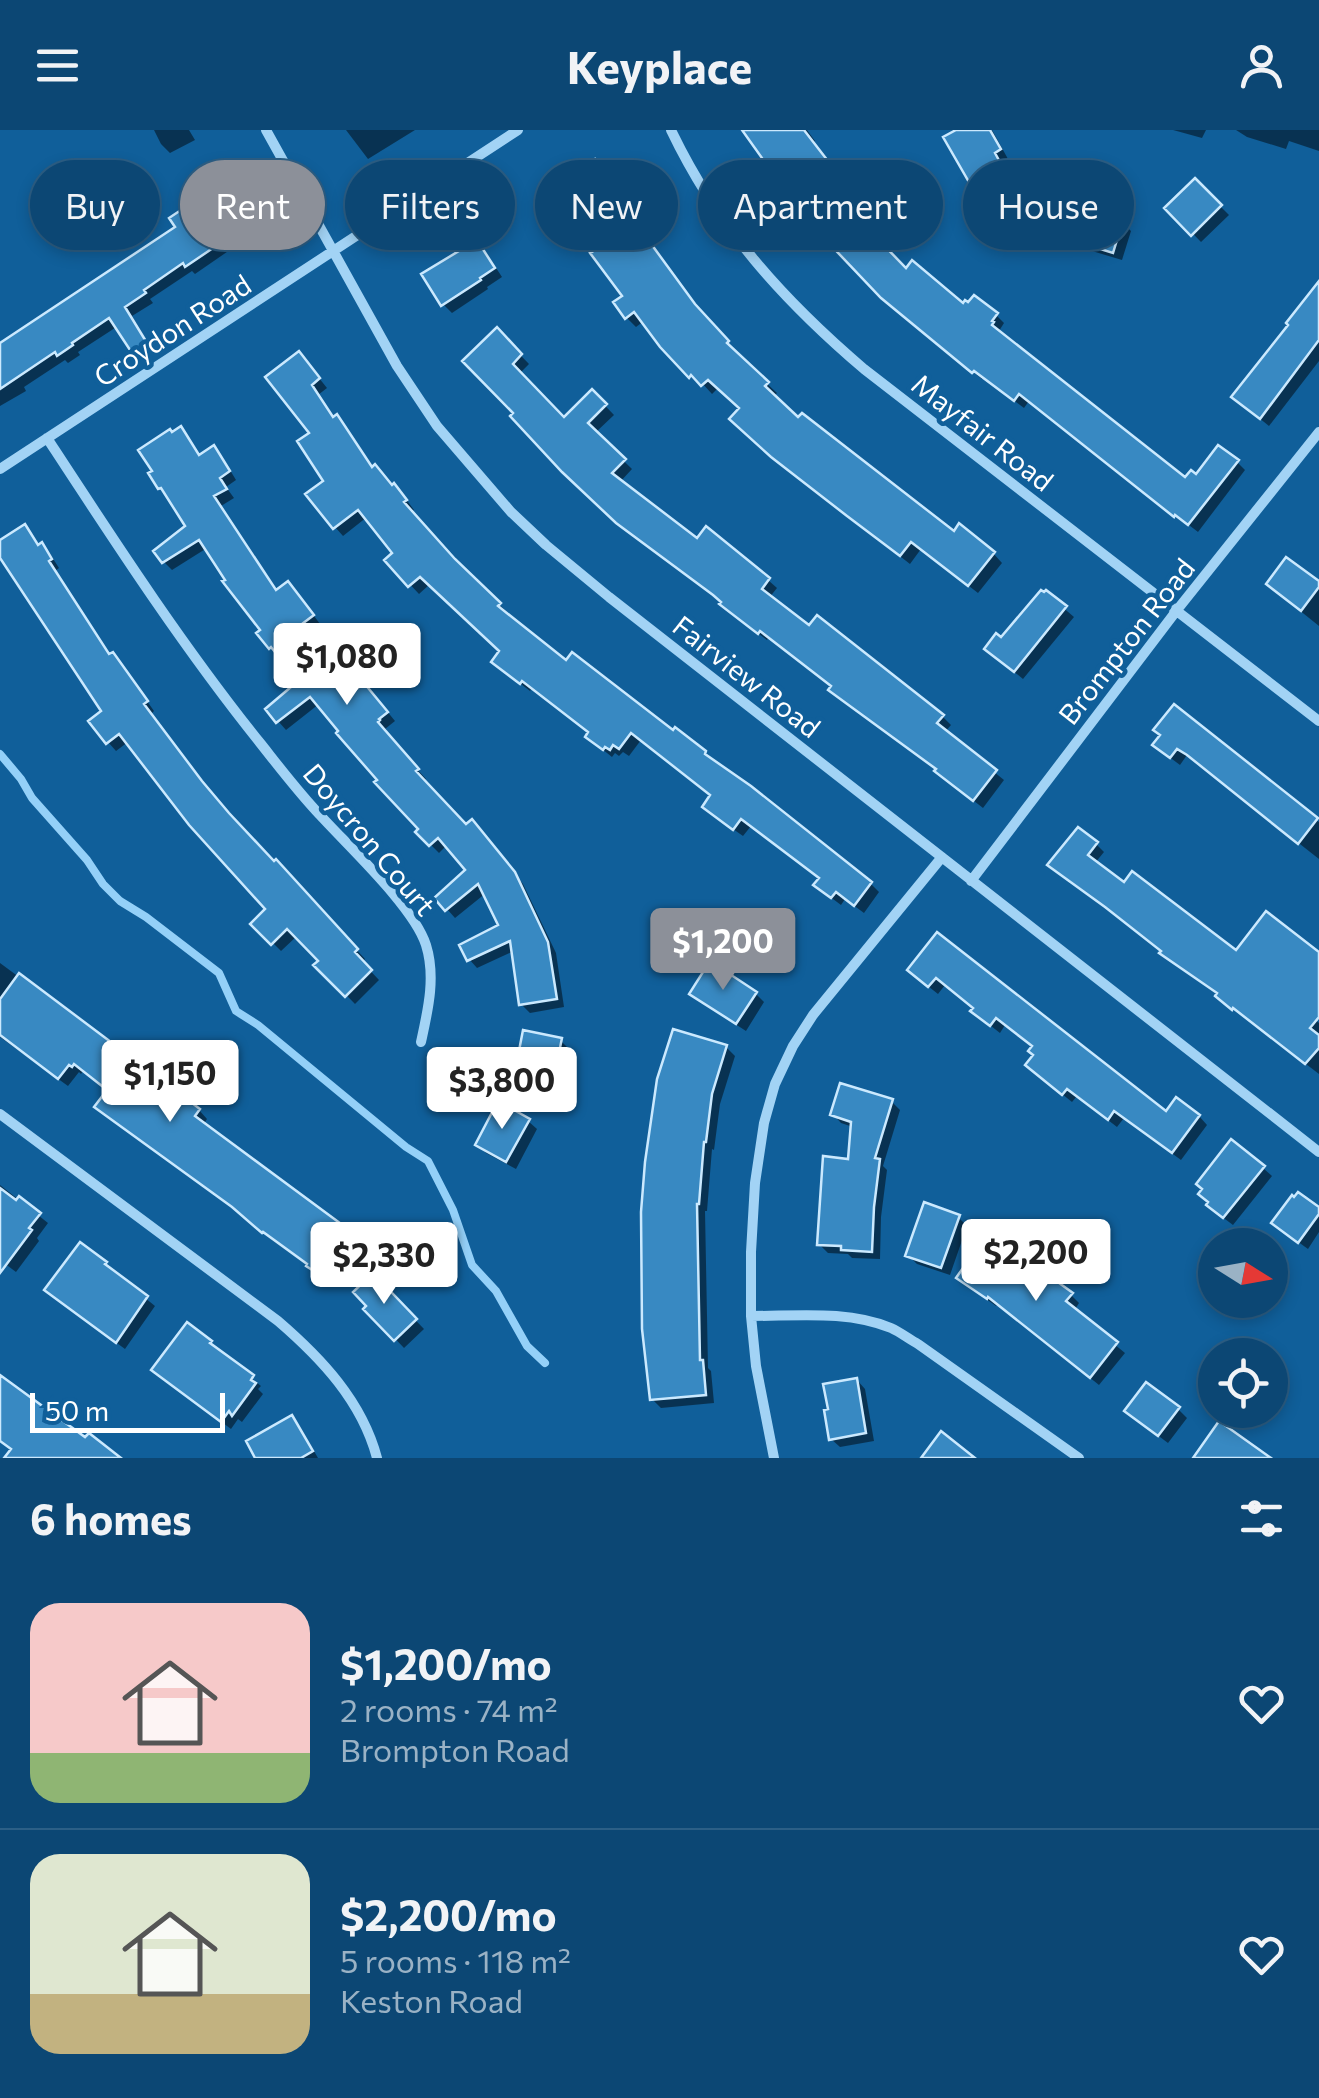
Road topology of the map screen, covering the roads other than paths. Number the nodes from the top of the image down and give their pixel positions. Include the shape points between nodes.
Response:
1 (266, 130) edge
2 (518, 130) edge
3 (671, 130) edge
4 (332, 252) junction
5 (1319, 432) edge
6 (47, 438) junction
7 (0, 468) edge
8 (1177, 610) junction
9 (1319, 721) edge
10 (942, 857) junction
11 (971, 881) junction
12 (421, 1042) dead end
13 (0, 1114) edge
14 (1319, 1152) edge
15 (751, 1316) junction
16 (377, 1458) edge
17 (774, 1458) edge
18 (1079, 1458) edge

1 - 4 street, Fairview Road
2 - 4 street, Croydon Road
3 - 8 street, Mayfair Road via 740,244 816,328
4 - 6 street, Croydon Road
4 - 10 street, Fairview Road via 437,426 511,512
5 - 8 street, Brompton Road
6 - 7 street, Croydon Road
6 - 12 street, Doycron Court via 207,676 407,911 425,942 431,976
8 - 9 street, Mayfair Road
8 - 11 street, Brompton Road
10 - 11 street, Fairview Road
10 - 15 street via 814,1015 775,1084 755,1183
11 - 14 street, Fairview Road
13 - 16 street via 305,1344 356,1407
15 - 17 street
15 - 18 street via 836,1316 892,1328

